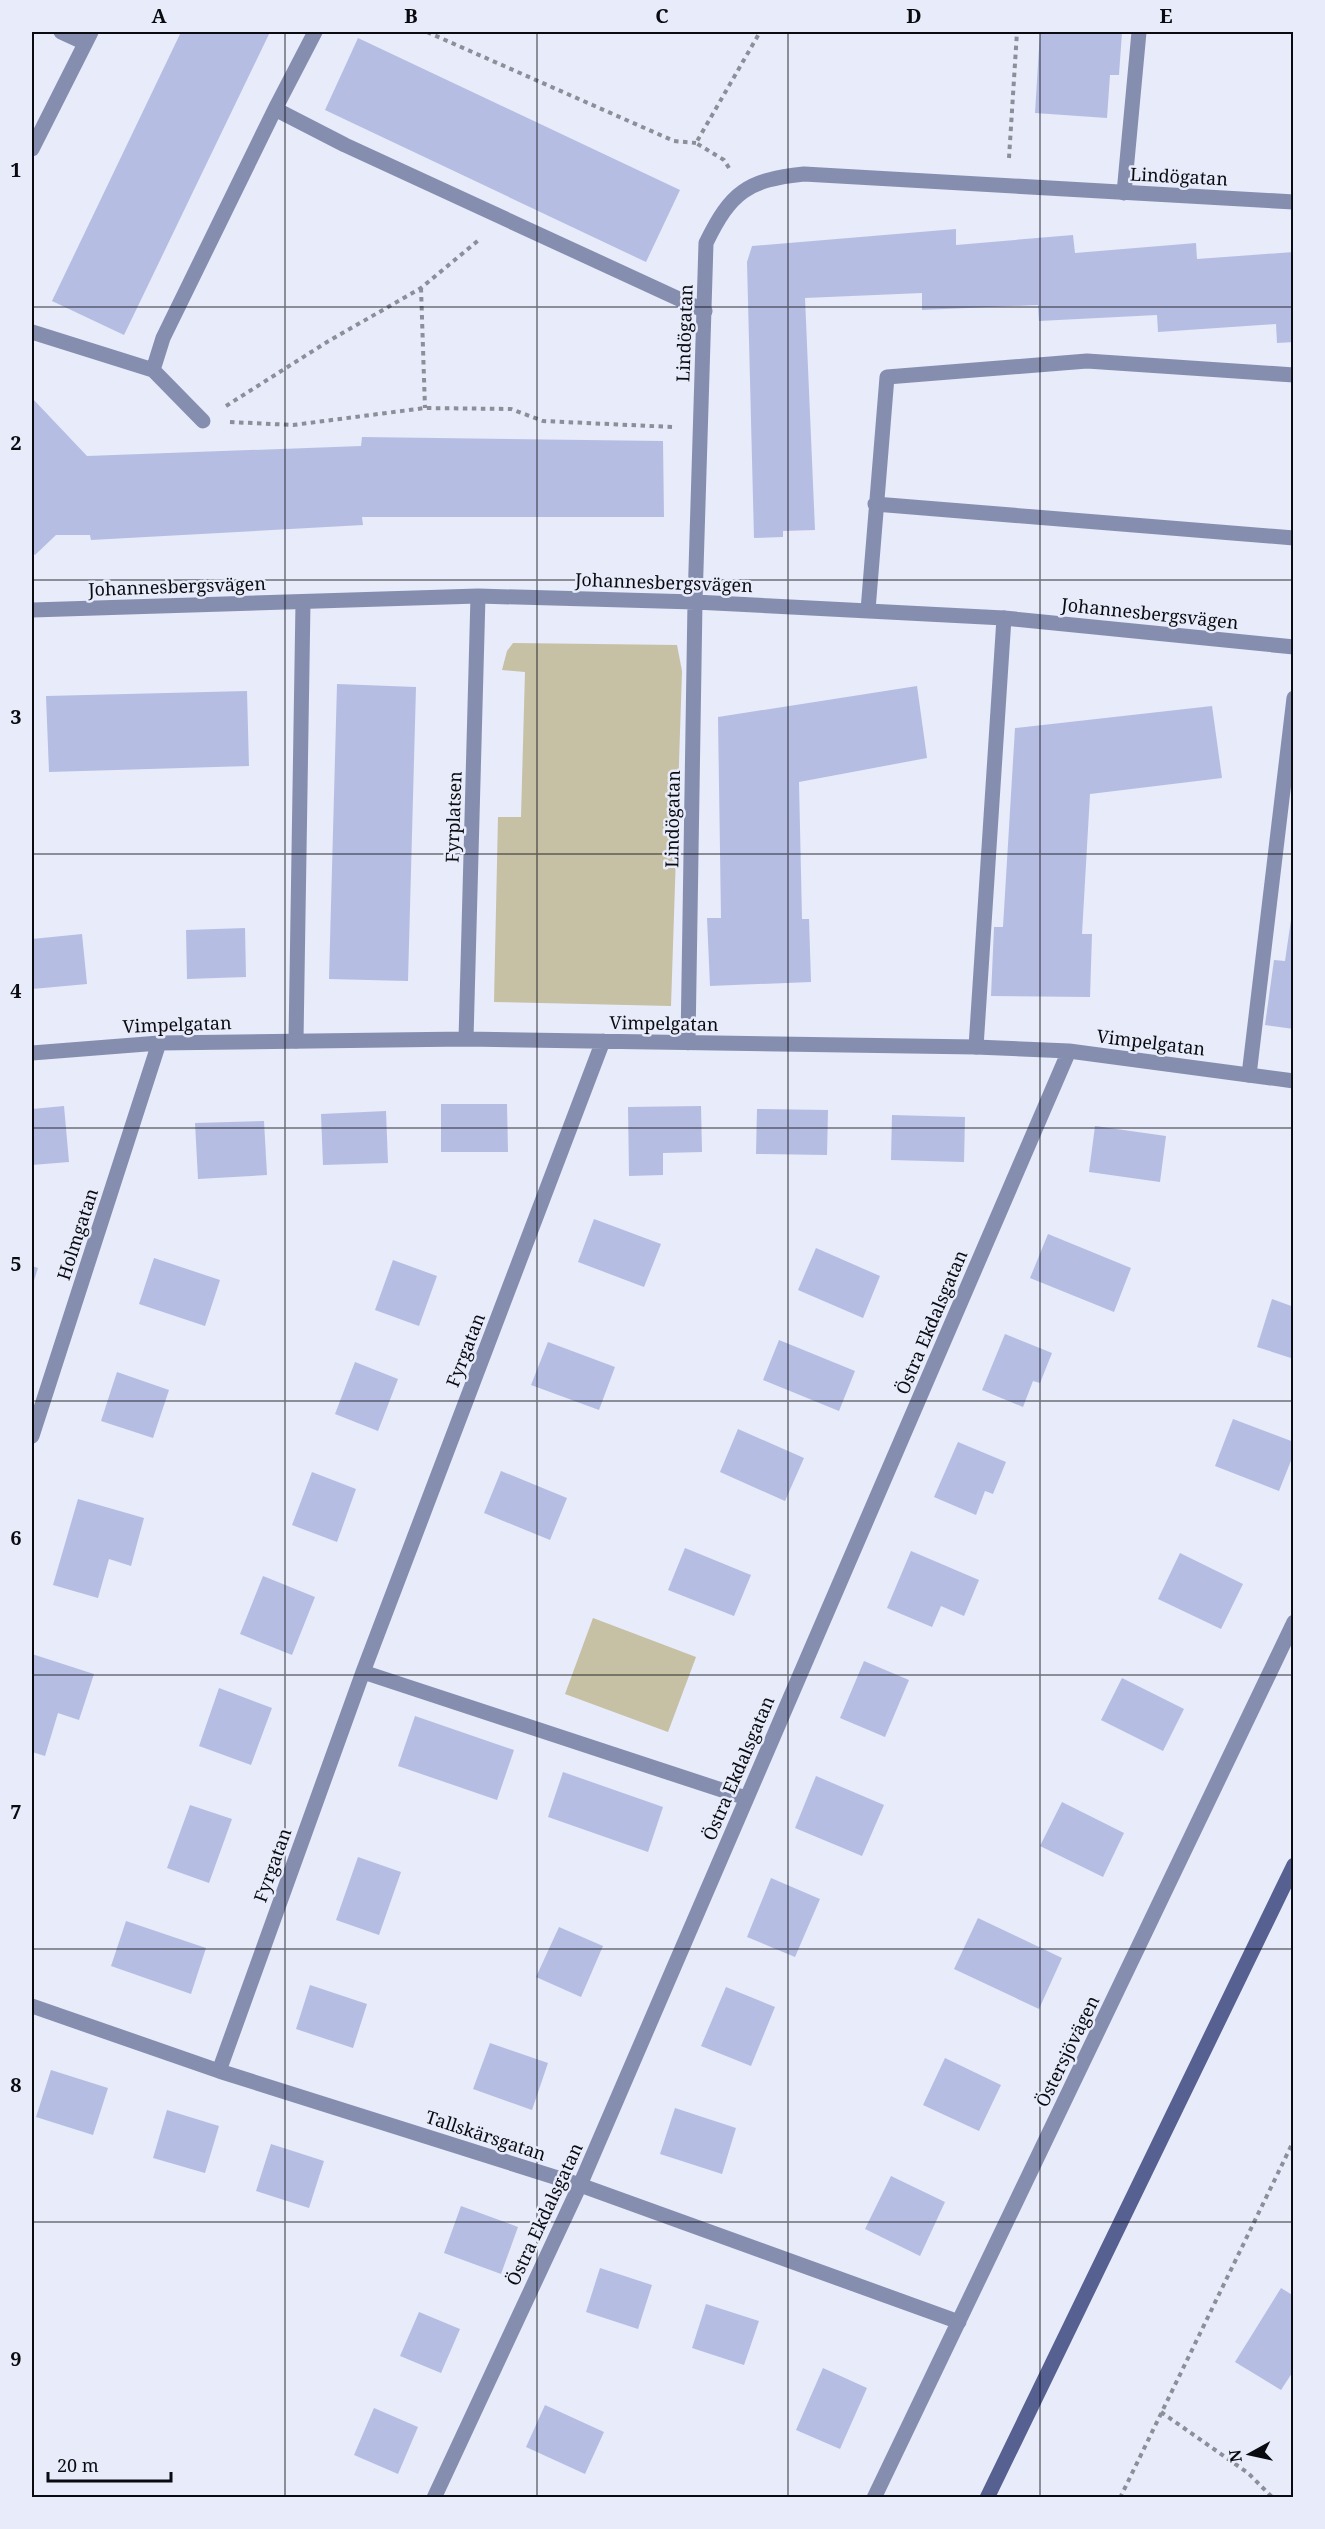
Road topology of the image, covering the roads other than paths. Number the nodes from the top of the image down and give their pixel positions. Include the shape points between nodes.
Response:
1 (60, 32) edge
2 (315, 32) edge
3 (1140, 32) edge
4 (88, 37) edge
5 (275, 109) junction
6 (32, 149) edge
7 (1124, 193) junction
8 (1293, 202) edge
9 (705, 311) junction
10 (32, 332) edge
11 (153, 370) junction
12 (1293, 375) edge
13 (203, 421) road end
14 (875, 504) junction
15 (1293, 538) edge
16 (478, 596) junction
17 (303, 602) junction
18 (695, 602) junction
19 (32, 610) edge
20 (868, 610) junction
21 (1004, 618) junction
22 (1293, 647) edge
23 (1293, 698) edge
24 (466, 1039) junction
25 (296, 1041) junction
26 (603, 1041) junction
27 (159, 1043) junction
28 (688, 1043) junction
29 (976, 1047) junction
30 (1069, 1051) junction
31 (32, 1053) edge
32 (1249, 1075) junction
33 (1293, 1081) edge
34 (32, 1436) edge
35 (1293, 1622) edge
36 (363, 1672) junction
37 (746, 1798) junction
38 (1293, 1865) edge
39 (32, 2006) edge
40 (219, 2070) junction
41 (580, 2185) junction
42 (959, 2322) junction
43 (434, 2498) edge
44 (874, 2498) edge
45 (987, 2498) edge

1 - 4 street
2 - 5 street
3 - 7 street
4 - 6 street
5 - 9 street
5 - 11 street via 163,338
7 - 8 street, Lindögatan
7 - 9 street, Lindögatan via 804,174 768,178 742,191 720,214 706,243
9 - 18 street, Lindögatan
10 - 11 street
11 - 13 street
12 - 14 street via 1087,361 887,378
14 - 15 street
14 - 20 street
16 - 17 street, Johannesbergsvägen
16 - 18 street, Johannesbergsvägen
16 - 24 street, Fyrplatsen
17 - 19 street, Johannesbergsvägen
17 - 25 street
18 - 20 street, Johannesbergsvägen
18 - 28 street, Lindögatan
20 - 21 street, Johannesbergsvägen
21 - 22 street, Johannesbergsvägen
21 - 29 street
23 - 32 street
24 - 25 street, Vimpelgatan
24 - 26 street, Vimpelgatan
25 - 27 street, Vimpelgatan
26 - 28 street, Vimpelgatan
26 - 36 street, Fyrgatan
27 - 31 street, Vimpelgatan
27 - 34 street, Holmgatan
28 - 29 street, Vimpelgatan
29 - 30 street, Vimpelgatan
30 - 32 street, Vimpelgatan
30 - 37 street, Östra Ekdalsgatan
32 - 33 street, Vimpelgatan
35 - 42 street, Östersjövägen
36 - 37 street
36 - 40 street, Fyrgatan
37 - 41 street, Östra Ekdalsgatan
38 - 45 main road
39 - 40 street, Tallskärsgatan
40 - 41 street, Tallskärsgatan
41 - 42 street, Tallskärsgatan
41 - 43 street, Östra Ekdalsgatan
42 - 44 street, Östersjövägen

